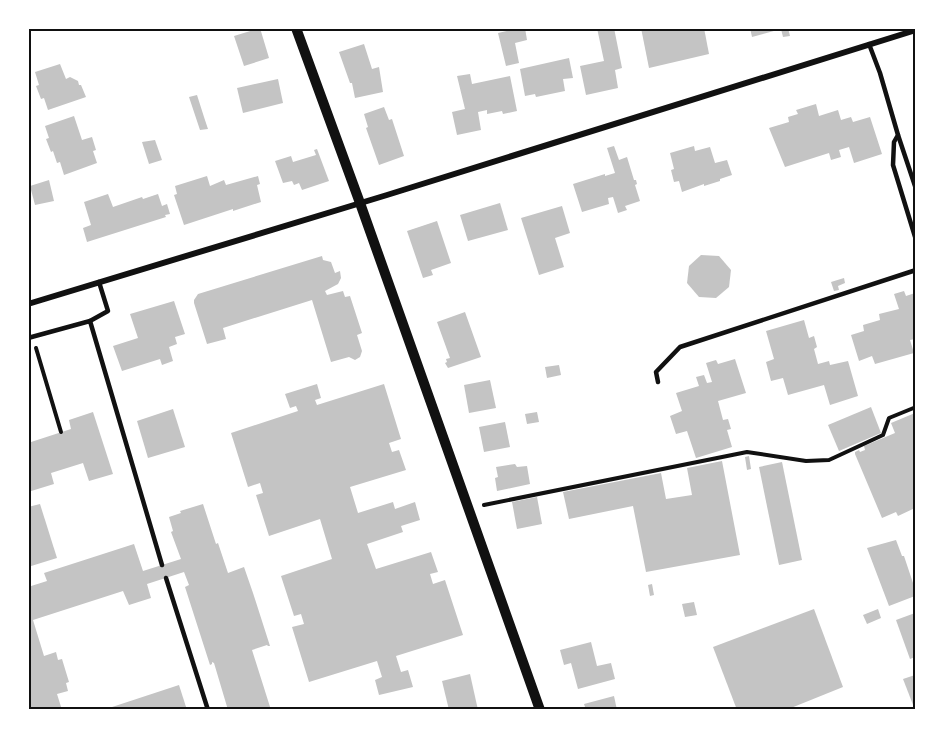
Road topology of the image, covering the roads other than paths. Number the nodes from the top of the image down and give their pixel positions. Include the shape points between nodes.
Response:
1 (296, 28) edge
2 (915, 30) edge
3 (869, 44) junction
4 (898, 135) junction
5 (915, 189) edge
6 (360, 203) junction
7 (915, 240) edge
8 (915, 270) edge
9 (99, 282) junction
10 (28, 304) edge
11 (90, 321) junction
12 (31, 337) edge
13 (658, 382) dead end
14 (162, 565) dead end
15 (166, 578) dead end
16 (208, 710) edge
17 (540, 710) edge

1 - 6 street
2 - 3 street
3 - 4 lane
3 - 6 street
4 - 5 lane
4 - 7 lane via 893,165
6 - 9 street
6 - 17 street
8 - 13 lane via 680,346 656,372
9 - 10 street
9 - 11 lane via 108,311
11 - 12 lane
11 - 14 lane
15 - 16 lane

